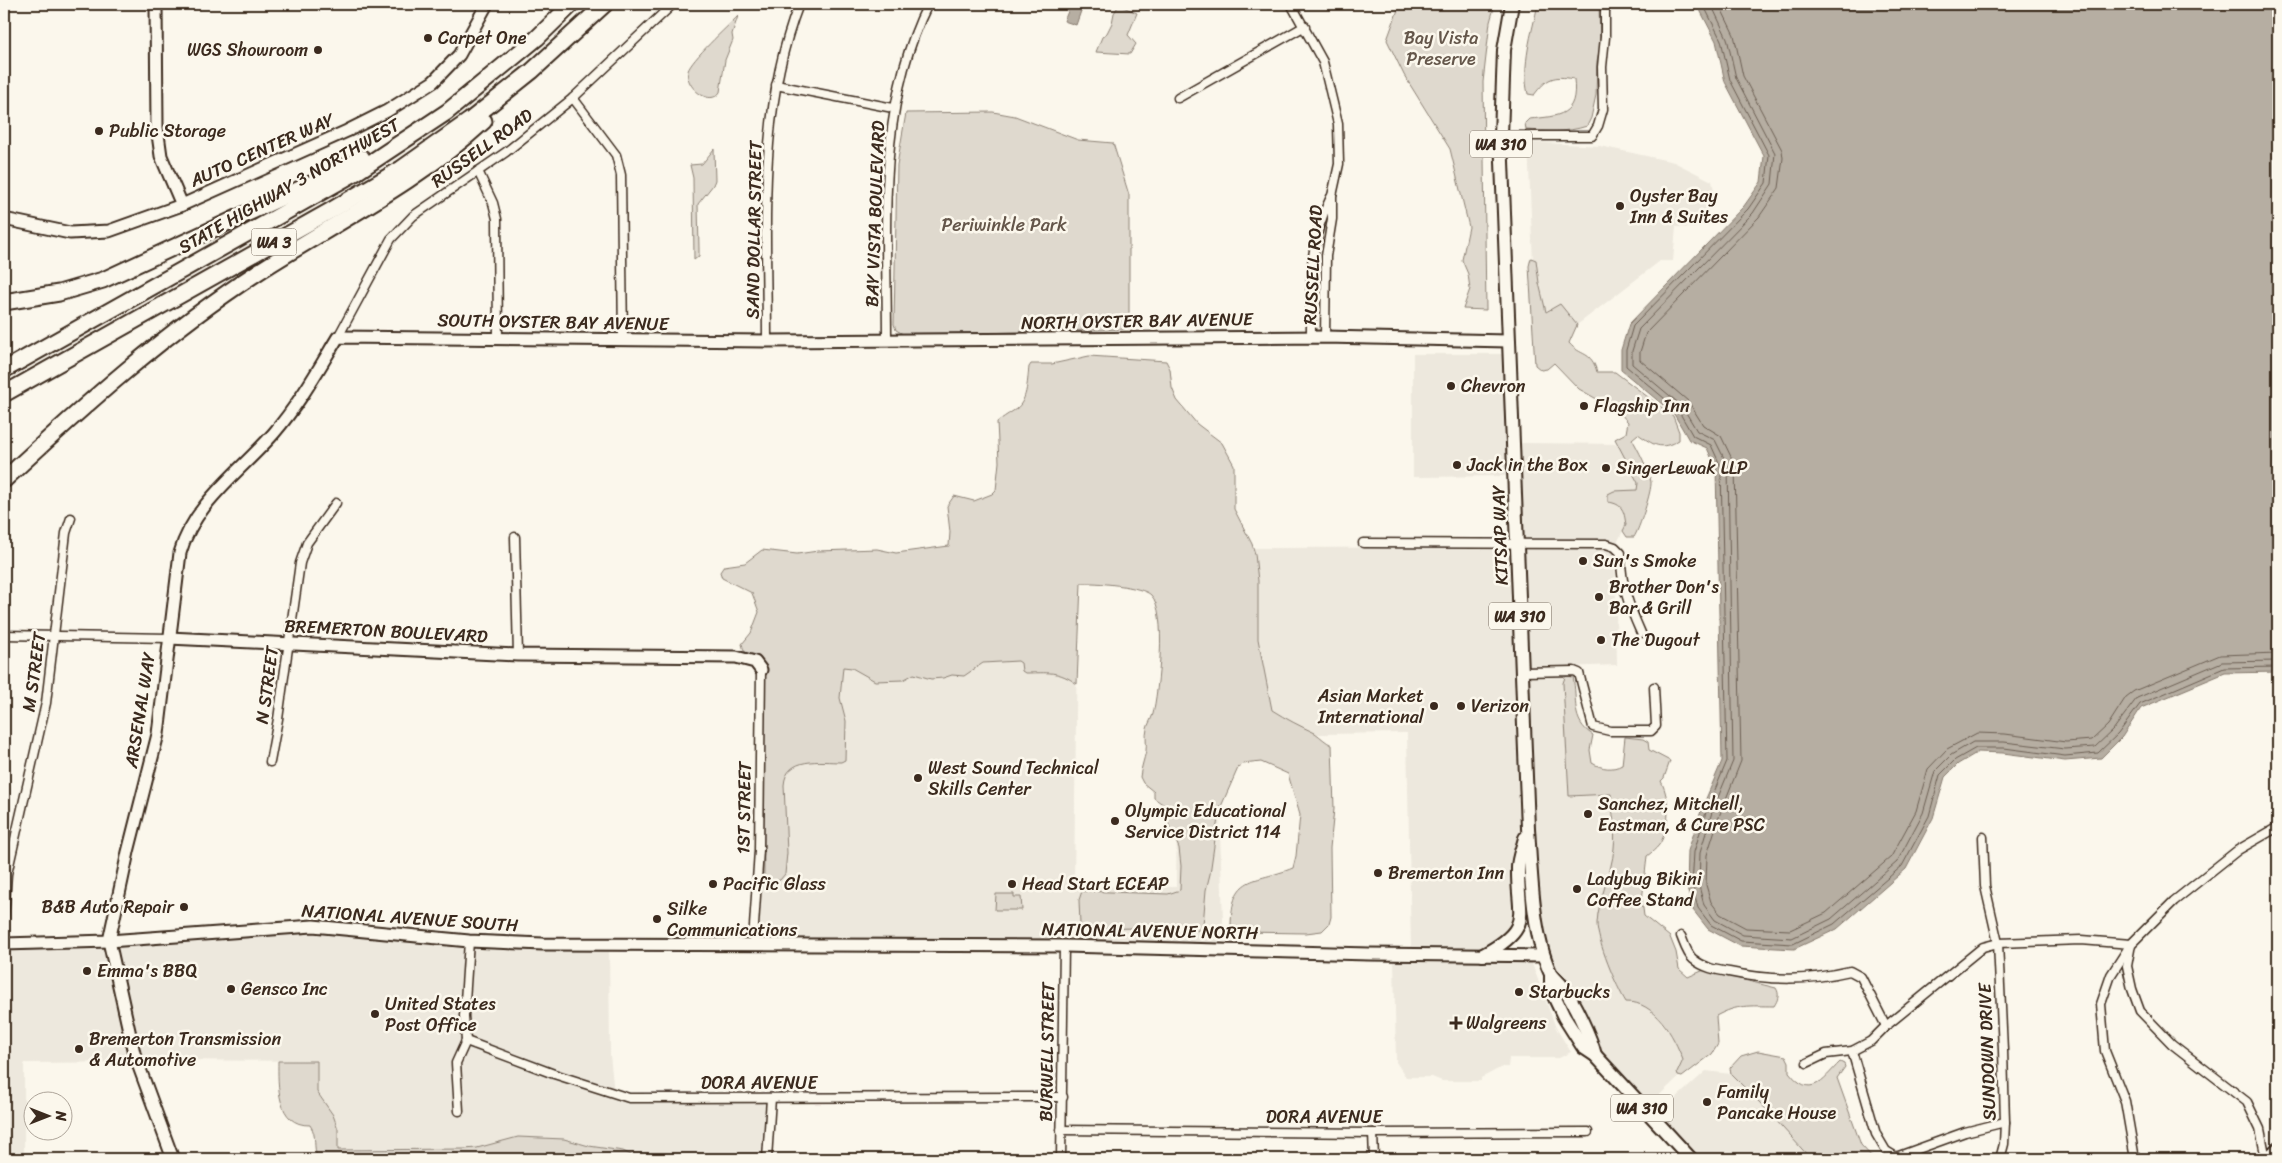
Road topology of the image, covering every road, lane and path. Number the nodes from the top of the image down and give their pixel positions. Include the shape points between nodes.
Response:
1 (156, 4) edge
2 (487, 4) edge
3 (572, 4) edge
4 (605, 4) edge
5 (673, 4) edge
6 (800, 4) edge
7 (928, 4) edge
8 (1291, 4) edge
9 (1512, 4) edge
10 (1605, 4) edge
11 (1305, 26) junction
12 (532, 71) junction
13 (776, 85) junction
14 (476, 88) junction
15 (573, 98) junction
16 (1178, 98) dead end
17 (893, 108) junction
18 (1501, 136) junction
19 (478, 171) junction
20 (1332, 196) junction
21 (182, 205) junction
22 (4, 218) edge
23 (4, 302) edge
24 (1311, 337) junction
25 (1325, 337) junction
26 (338, 338) junction
27 (498, 338) junction
28 (1508, 340) junction
29 (622, 341) junction
30 (767, 341) junction
31 (887, 341) junction
32 (4, 370) edge
33 (4, 394) edge
34 (4, 480) edge
35 (336, 504) dead end
36 (71, 518) dead end
37 (515, 537) dead end
38 (1363, 543) dead end
39 (1518, 543) junction
40 (1641, 633) dead end
41 (4, 635) edge
42 (55, 635) junction
43 (169, 638) junction
44 (288, 644) junction
45 (518, 655) junction
46 (761, 670) joint
47 (1522, 672) junction
48 (1654, 687) dead end
49 (270, 762) dead end
50 (2278, 827) edge
51 (1528, 828) junction
52 (1983, 837) dead end
53 (4, 918) edge
54 (1681, 936) dead end
55 (109, 941) junction
56 (469, 941) junction
57 (1998, 943) junction
58 (4, 944) edge
59 (2131, 944) junction
60 (755, 946) junction
61 (1064, 946) junction
62 (1484, 955) junction
63 (1544, 956) junction
64 (1886, 1026) junction
65 (466, 1041) junction
66 (1852, 1051) junction
67 (1807, 1062) dead end
68 (1063, 1097) junction
69 (771, 1098) junction
70 (459, 1111) dead end
71 (2005, 1122) junction
72 (1061, 1130) junction
73 (1588, 1132) dead end
74 (1373, 1133) junction
75 (2278, 1148) edge
76 (173, 1159) edge
77 (766, 1159) edge
78 (1061, 1159) edge
79 (1374, 1159) edge
80 (1691, 1159) edge
81 (2000, 1159) edge
82 (2134, 1159) edge
83 (2266, 1159) edge

1 - 21 street via 158,137 161,156
2 - 21 street, AUTO CENTER WAY via 459,55 433,82 347,131
3 - 14 highway, STATE HIGHWAY 3 NORTHWEST / WA 3
4 - 12 highway, WA 3
5 - 15 street, RUSSELL ROAD
6 - 13 street, SAND DOLLAR STREET via 782,55
7 - 17 street, BAY VISTA BOULEVARD via 907,57
8 - 11 street, RUSSELL ROAD
9 - 18 main road, KITSAP WAY / WA 310 via 1504,50
10 - 18 street via 1603,108 1592,136
11 - 16 street
11 - 20 street, RUSSELL ROAD via 1323,62 1338,124 1339,164
12 - 33 highway, WA 3 via 401,169
12 - 34 highway via 502,104 435,161 257,272 150,350
13 - 17 street
13 - 30 street, SAND DOLLAR STREET via 766,171
14 - 23 highway via 330,175 129,270 60,294
14 - 32 highway, STATE HIGHWAY 3 NORTHWEST / WA 3 via 355,173
15 - 19 street, RUSSELL ROAD
15 - 29 street via 616,155 621,175
17 - 31 street, BAY VISTA BOULEVARD via 887,180
18 - 28 main road, KITSAP WAY / WA 310
19 - 26 street, RUSSELL ROAD via 412,216 391,239
19 - 27 street via 497,219
20 - 24 street, RUSSELL ROAD via 1322,214 1315,238 1311,272
20 - 25 street, RUSSELL ROAD via 1326,256
21 - 22 street, AUTO CENTER WAY via 109,231 70,233
24 - 25 street, NORTH OYSTER BAY AVENUE
24 - 31 street, NORTH OYSTER BAY AVENUE
25 - 28 street, NORTH OYSTER BAY AVENUE
26 - 27 street, SOUTH OYSTER BAY AVENUE
26 - 43 street, ARSENAL WAY via 298,403 207,504 185,535
27 - 29 street, SOUTH OYSTER BAY AVENUE
28 - 39 main road, KITSAP WAY / WA 310
29 - 30 street, SOUTH OYSTER BAY AVENUE
30 - 31 street, NORTH OYSTER BAY AVENUE
35 - 44 street, N STREET via 307,543 300,563
36 - 42 street, M STREET via 66,533
37 - 45 street
38 - 39 street
39 - 40 street via 1606,544 1615,547 1620,553 1620,575 1629,607
39 - 47 main road, KITSAP WAY / WA 310
41 - 42 street, BREMERTON BOULEVARD
42 - 43 street, BREMERTON BOULEVARD
42 - 53 street, M STREET via 46,703 7,874
43 - 44 street, BREMERTON BOULEVARD
43 - 55 street, ARSENAL WAY via 158,734
44 - 45 street, BREMERTON BOULEVARD
44 - 49 street, N STREET
45 - 46 street, BREMERTON BOULEVARD via 736,657 755,662
46 - 60 street, 1ST STREET
47 - 48 street via 1580,673 1589,718 1593,727 1599,730 1651,731 1656,726
47 - 51 main road, KITSAP WAY / WA 310
50 - 59 street via 2238,850 2181,896
51 - 62 main road via 1518,866 1522,909 1516,930 1505,943
51 - 63 main road, KITSAP WAY / WA 310 via 1532,887
52 - 57 street, SUNDOWN DRIVE via 1985,886
54 - 64 street via 1692,958 1707,968 1761,979 1788,980 1850,971 1861,977
55 - 56 street, NATIONAL AVENUE SOUTH via 313,926
55 - 58 street, NATIONAL AVENUE SOUTH
55 - 76 street, ARSENAL WAY via 134,1053
56 - 60 street, NATIONAL AVENUE SOUTH
56 - 65 street via 464,1016
57 - 59 street via 2081,940
57 - 64 street via 1983,947
57 - 71 street, SUNDOWN DRIVE
59 - 82 street via 2111,975 2101,1004 2105,1051 2125,1101
59 - 83 street via 2127,966 2140,1011 2172,1044 2247,1102 2260,1129
60 - 61 street, NATIONAL AVENUE NORTH
61 - 62 street, NATIONAL AVENUE NORTH
61 - 68 street, BURWELL STREET
62 - 63 street, NATIONAL AVENUE NORTH
63 - 80 main road, KITSAP WAY / WA 310 via 1551,974 1551,990 1583,1047 1595,1055
64 - 66 street via 1871,1041
65 - 69 street, DORA AVENUE via 629,1098
65 - 70 street via 456,1063
66 - 67 street via 1826,1054
66 - 71 street via 1876,1134 1886,1151 1896,1157
68 - 69 street, DORA AVENUE
68 - 72 street, BURWELL STREET
69 - 77 street
71 - 81 street, SUNDOWN DRIVE
72 - 74 street, DORA AVENUE
72 - 78 street, BURWELL STREET
73 - 74 street, DORA AVENUE
74 - 79 street
75 - 83 street

